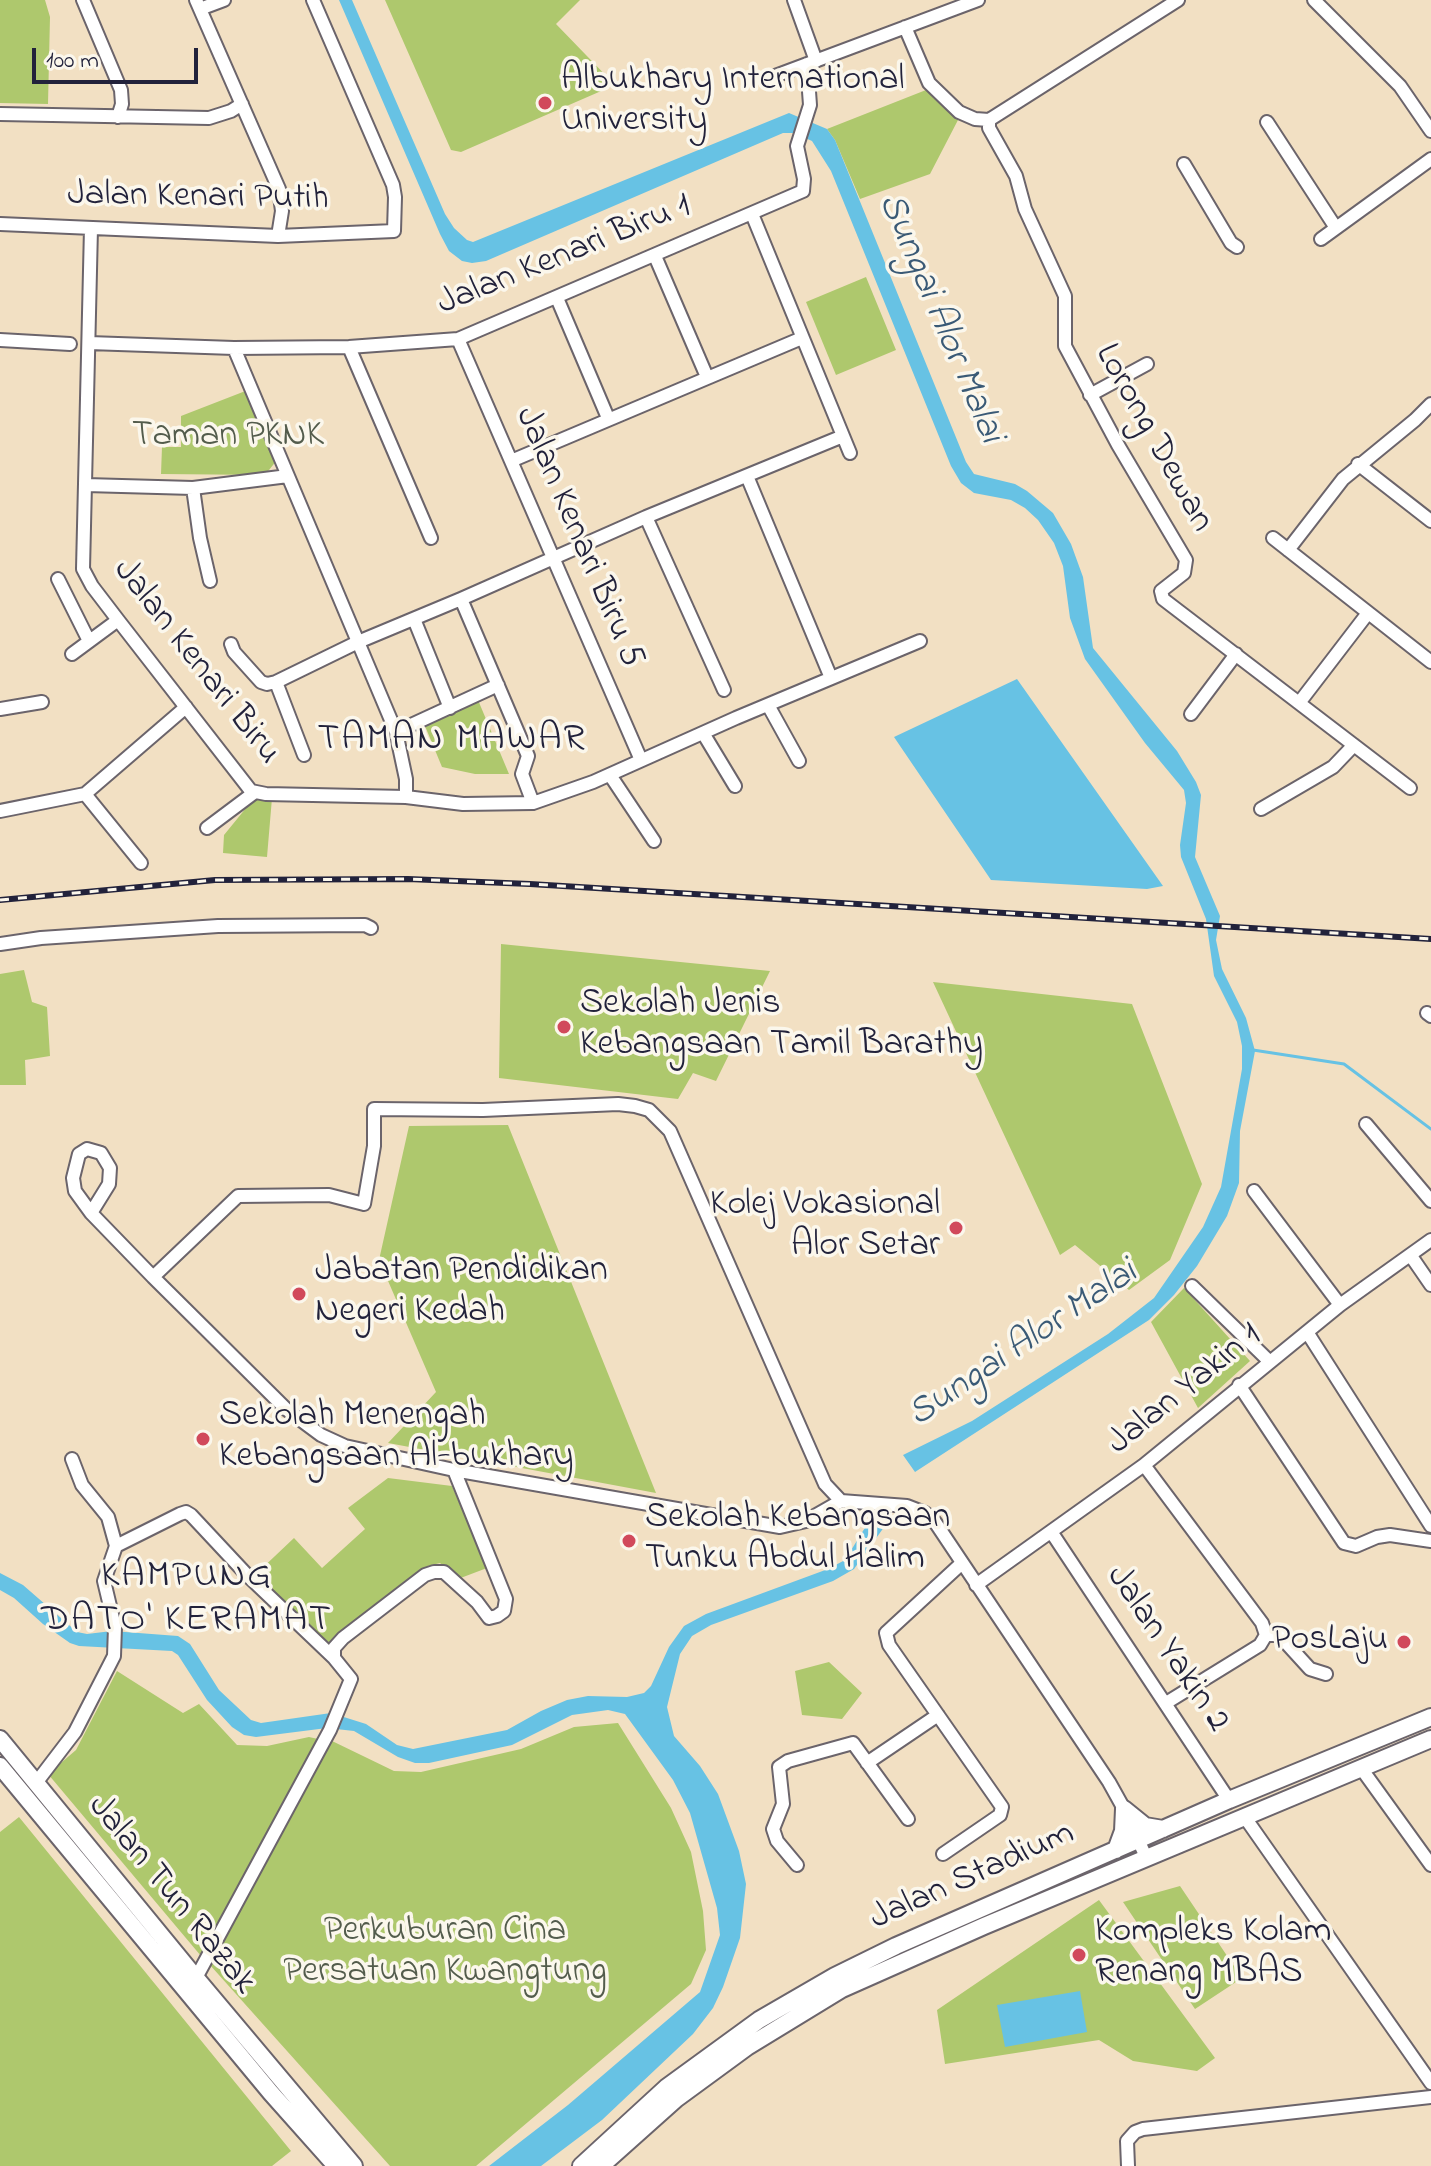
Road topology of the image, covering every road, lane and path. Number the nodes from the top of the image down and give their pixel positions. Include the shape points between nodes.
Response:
1 (83, 0) edge
2 (224, 0) edge
3 (313, 0) edge
4 (794, 0) edge
5 (978, 0) edge
6 (1178, 0) edge
7 (1314, 0) edge
8 (198, 5) edge
9 (905, 27) junction
10 (811, 62) junction
11 (767, 79) dead end
12 (242, 104) junction
13 (0, 114) edge
14 (118, 117) junction
15 (989, 120) junction
16 (1267, 122) dead end
17 (1431, 131) edge
18 (1431, 159) edge
19 (1184, 164) dead end
20 (752, 214) junction
21 (0, 224) edge
22 (91, 228) junction
23 (1336, 228) junction
24 (278, 236) junction
25 (1321, 239) dead end
26 (1237, 247) dead end
27 (655, 256) junction
28 (557, 298) junction
29 (802, 338) junction
30 (458, 339) junction
31 (0, 340) edge
32 (89, 343) junction
33 (70, 344) dead end
34 (349, 347) junction
35 (234, 348) junction
36 (1147, 364) dead end
37 (707, 377) junction
38 (1090, 395) junction
39 (1431, 404) edge
40 (608, 418) junction
41 (843, 436) junction
42 (850, 453) dead end
43 (511, 461) junction
44 (1358, 464) junction
45 (288, 476) junction
46 (747, 476) junction
47 (86, 485) junction
48 (193, 488) junction
49 (646, 517) junction
50 (1431, 521) edge
51 (431, 538) dead end
52 (1273, 538) dead end
53 (1288, 550) junction
54 (553, 558) junction
55 (58, 579) dead end
56 (210, 581) dead end
57 (461, 599) junction
58 (1368, 613) junction
59 (414, 619) junction
60 (118, 620) junction
61 (89, 641) junction
62 (920, 641) dead end
63 (358, 642) junction
64 (231, 644) dead end
65 (72, 654) dead end
66 (1236, 654) junction
67 (1431, 662) edge
68 (831, 678) junction
69 (276, 682) junction
70 (498, 685) junction
71 (724, 690) dead end
72 (42, 702) dead end
73 (1299, 703) junction
74 (768, 705) junction
75 (186, 707) junction
76 (450, 708) junction
77 (0, 709) edge
78 (1191, 714) dead end
79 (396, 732) junction
80 (703, 733) junction
81 (1354, 745) junction
82 (304, 755) dead end
83 (641, 760) junction
84 (799, 761) dead end
85 (610, 775) junction
86 (735, 786) dead end
87 (1410, 788) dead end
88 (255, 792) junction
89 (85, 794) junction
90 (406, 797) junction
91 (533, 803) junction
92 (1261, 809) dead end
93 (0, 811) edge
94 (207, 828) dead end
95 (654, 841) dead end
96 (141, 863) dead end
97 (371, 928) dead end
98 (0, 944) edge
99 (1366, 1124) dead end
100 (1254, 1191) dead end
101 (1431, 1201) edge
102 (91, 1213) junction
103 (1431, 1240) edge
104 (1411, 1256) junction
105 (153, 1277) junction
106 (1431, 1285) edge
107 (1192, 1286) dead end
108 (1340, 1305) junction
109 (1307, 1332) junction
110 (1269, 1361) junction
111 (1239, 1385) junction
112 (72, 1459) dead end
113 (1144, 1465) junction
114 (454, 1470) junction
115 (825, 1484) junction
116 (841, 1501) junction
117 (825, 1511) junction
118 (1431, 1526) edge
119 (1052, 1533) junction
120 (1431, 1541) edge
121 (116, 1546) junction
122 (962, 1563) junction
123 (976, 1585) junction
124 (1266, 1635) junction
125 (334, 1658) junction
126 (1326, 1674) dead end
127 (1166, 1703) junction
128 (938, 1715) junction
129 (1431, 1717) edge
130 (0, 1739) edge
131 (1431, 1739) edge
132 (867, 1763) junction
133 (0, 1766) edge
134 (1361, 1768) junction
135 (36, 1783) junction
136 (1229, 1800) junction
137 (1124, 1809) junction
138 (1244, 1816) junction
139 (908, 1819) dead end
140 (1163, 1829) junction
141 (1138, 1840) junction
142 (1116, 1850) junction
143 (943, 1854) dead end
144 (1146, 1857) junction
145 (797, 1865) dead end
146 (1431, 1865) edge
147 (196, 1978) junction
148 (1431, 2083) edge
149 (1431, 2097) edge
150 (336, 2166) edge
151 (354, 2166) edge
152 (581, 2166) edge
153 (601, 2166) edge
154 (1128, 2166) edge

1 - 14 street via 121,90
2 - 8 street
3 - 24 street, Jalan Kenari Putih via 393,185 394,231
4 - 10 street
5 - 9 street
6 - 15 street
7 - 17 street via 1400,86
8 - 12 street
9 - 10 street
9 - 15 street via 936,92 965,116
10 - 11 street
10 - 20 street, Jalan Kenari Biru 1 via 810,105 797,146 802,192
12 - 14 street via 209,118
12 - 24 street via 281,195
13 - 14 street
15 - 38 street, Lorong Dewan via 1065,296 1063,340
16 - 23 street
18 - 23 street
19 - 26 street
20 - 27 street, Jalan Kenari Biru 1
20 - 29 street
21 - 22 street, Jalan Kenari Putih
22 - 24 street, Jalan Kenari Putih
22 - 32 street, Jalan Kenari Biru
23 - 25 street
27 - 28 street, Jalan Kenari Biru 1
27 - 37 street
28 - 30 street, Jalan Kenari Biru 1
28 - 40 street
29 - 37 street
29 - 41 street
30 - 34 street, Jalan Kenari Biru 1
30 - 43 street, Jalan Kenari Biru 5
31 - 33 street
32 - 35 street, Jalan Kenari Biru 1
32 - 47 street, Jalan Kenari Biru
34 - 35 street, Jalan Kenari Biru 1
34 - 51 street
35 - 45 street
36 - 38 street
37 - 40 street
38 - 66 street, Lorong Dewan via 1184,554 1184,573 1161,593 1163,599
39 - 44 street
40 - 43 street
41 - 42 street
41 - 46 street
43 - 54 street, Jalan Kenari Biru 5
44 - 50 street
44 - 53 street
45 - 48 street
45 - 63 street
46 - 49 street
46 - 68 street
47 - 48 street
47 - 60 street, Jalan Kenari Biru via 83,569
48 - 56 street
49 - 54 street
49 - 71 street
52 - 53 street
53 - 58 street
54 - 57 street
54 - 83 street, Jalan Kenari Biru 5
55 - 61 street
57 - 59 street
57 - 70 street
58 - 67 street
58 - 73 street
59 - 63 street
59 - 76 street
60 - 61 street
60 - 75 street, Jalan Kenari Biru
61 - 65 street
62 - 68 street, Jalan Kenari Biru
63 - 69 street
63 - 79 street
64 - 69 street via 261,682
66 - 73 street
66 - 78 street
68 - 74 street, Jalan Kenari Biru
69 - 82 street
70 - 76 street
70 - 91 street via 528,756 522,774
72 - 77 street
73 - 81 street
74 - 80 street, Jalan Kenari Biru
74 - 84 street
75 - 88 street, Jalan Kenari Biru via 244,785
75 - 89 street
76 - 79 street
79 - 90 street
80 - 83 street, Jalan Kenari Biru
80 - 86 street
81 - 87 street
81 - 92 street via 1333,767
83 - 85 street, Jalan Kenari Biru
85 - 91 street, Jalan Kenari Biru
85 - 95 street
88 - 90 street, Jalan Kenari Biru
88 - 94 street
89 - 93 street
89 - 96 street
90 - 91 street, Jalan Kenari Biru via 463,804
97 - 98 street via 218,926
99 - 101 street
100 - 108 street
102 - 102 street via 73,1185 79,1154 87,1149 101,1153 110,1168 109,1184
102 - 105 street
103 - 104 street, Jalan Yakin 1
104 - 106 street
104 - 108 street, Jalan Yakin 1
105 - 114 street via 286,1409 321,1435 345,1446
105 - 115 street via 238,1196 329,1195 364,1204 374,1109 618,1104 649,1110 670,1131
107 - 110 street
108 - 109 street, Jalan Yakin 1
109 - 110 street, Jalan Yakin 1
109 - 118 street
110 - 111 street, Jalan Yakin 1
111 - 113 street, Jalan Yakin 1
111 - 120 street via 1344,1543 1356,1546 1390,1535
112 - 121 street via 82,1485 108,1517
113 - 119 street, Jalan Yakin 1
113 - 124 street
114 - 117 street via 780,1527
114 - 125 street via 506,1599 504,1611 489,1618 444,1572 434,1572 343,1638 334,1648
115 - 116 street
115 - 117 street
116 - 117 street
116 - 122 street via 907,1506 925,1513
119 - 123 street, Jalan Yakin 1
119 - 127 street, Jalan Yakin 2
121 - 125 street via 186,1512
121 - 135 street via 104,1581 115,1627 114,1656 75,1732
122 - 123 street
122 - 128 street via 886,1633
123 - 137 street
124 - 126 street via 1279,1635 1310,1669
124 - 127 street via 1260,1645
125 - 147 street via 351,1679 341,1708
127 - 136 street, Jalan Yakin 2
128 - 132 street
128 - 143 street via 1002,1807 1000,1815
129 - 136 main road, Jalan Stadium
130 - 135 main road, Jalan Tun Razak
131 - 134 main road, Jalan Stadium
132 - 139 street
132 - 145 street via 853,1743 779,1767 783,1804 773,1829
133 - 150 main road, Jalan Tun Razak
134 - 138 main road, Jalan Stadium
134 - 146 street
135 - 147 main road, Jalan Tun Razak
136 - 140 main road, Jalan Stadium
137 - 140 main road via 1145,1826
137 - 141 street
137 - 142 main road
138 - 144 main road, Jalan Stadium
138 - 148 street
140 - 141 main road, Jalan Stadium
141 - 142 main road, Jalan Stadium
141 - 144 street
142 - 152 main road, Jalan Stadium via 896,1946 782,2007 667,2087
144 - 153 main road, Jalan Stadium via 842,1989 700,2082
147 - 151 main road, Jalan Tun Razak
149 - 154 street via 1143,2129 1127,2141

